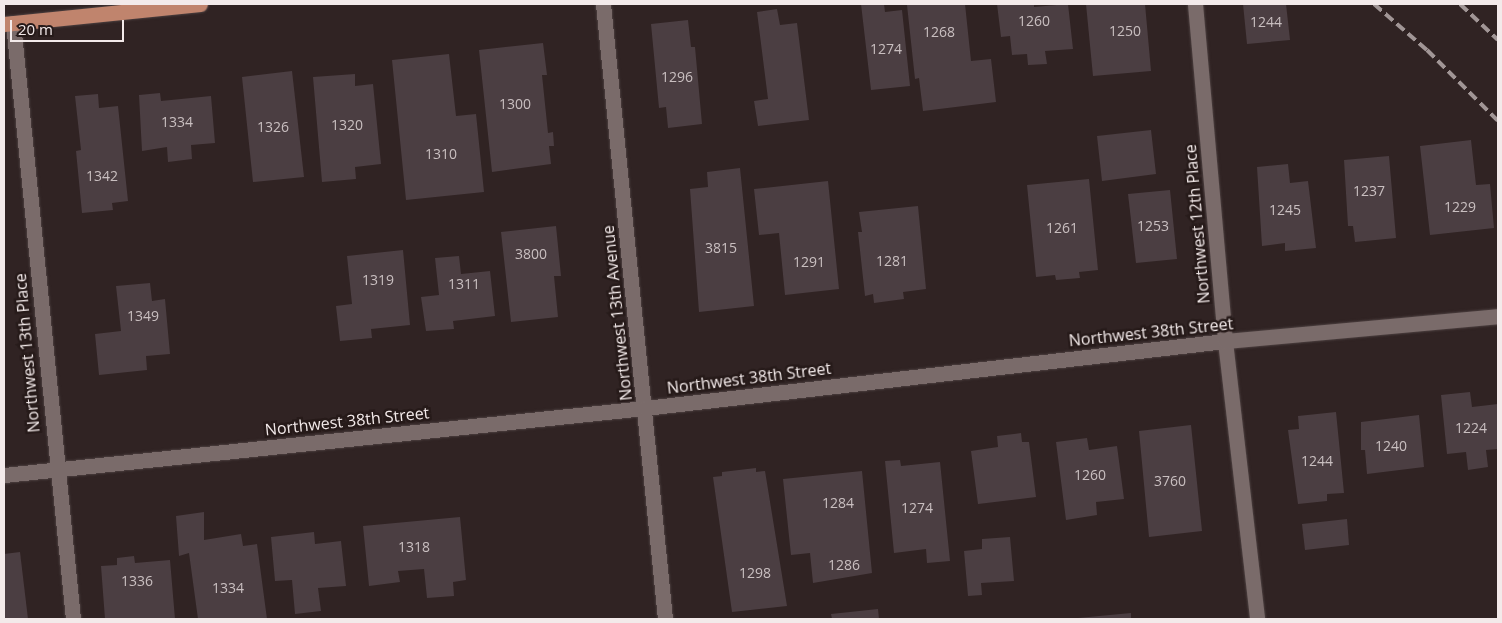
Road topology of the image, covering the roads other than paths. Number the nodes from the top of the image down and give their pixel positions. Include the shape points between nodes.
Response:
1 (200, 4) edge
2 (603, 4) edge
3 (1195, 4) edge
4 (8, 23) edge
5 (1498, 316) edge
6 (1225, 341) junction
7 (645, 408) junction
8 (56, 469) junction
9 (4, 475) edge
10 (73, 619) edge
11 (665, 619) edge
12 (1257, 619) edge

1 - 4 main road
2 - 7 street, Northwest 13th Avenue
3 - 6 street, Northwest 12th Place
4 - 8 street, Northwest 13th Place
5 - 6 street, Northwest 38th Street
6 - 7 street, Northwest 38th Street
6 - 12 street, Northwest 12th Place
7 - 8 street, Northwest 38th Street
7 - 11 street, Northwest 13th Avenue
8 - 9 street, Northwest 38th Street
8 - 10 street, Northwest 13th Place

